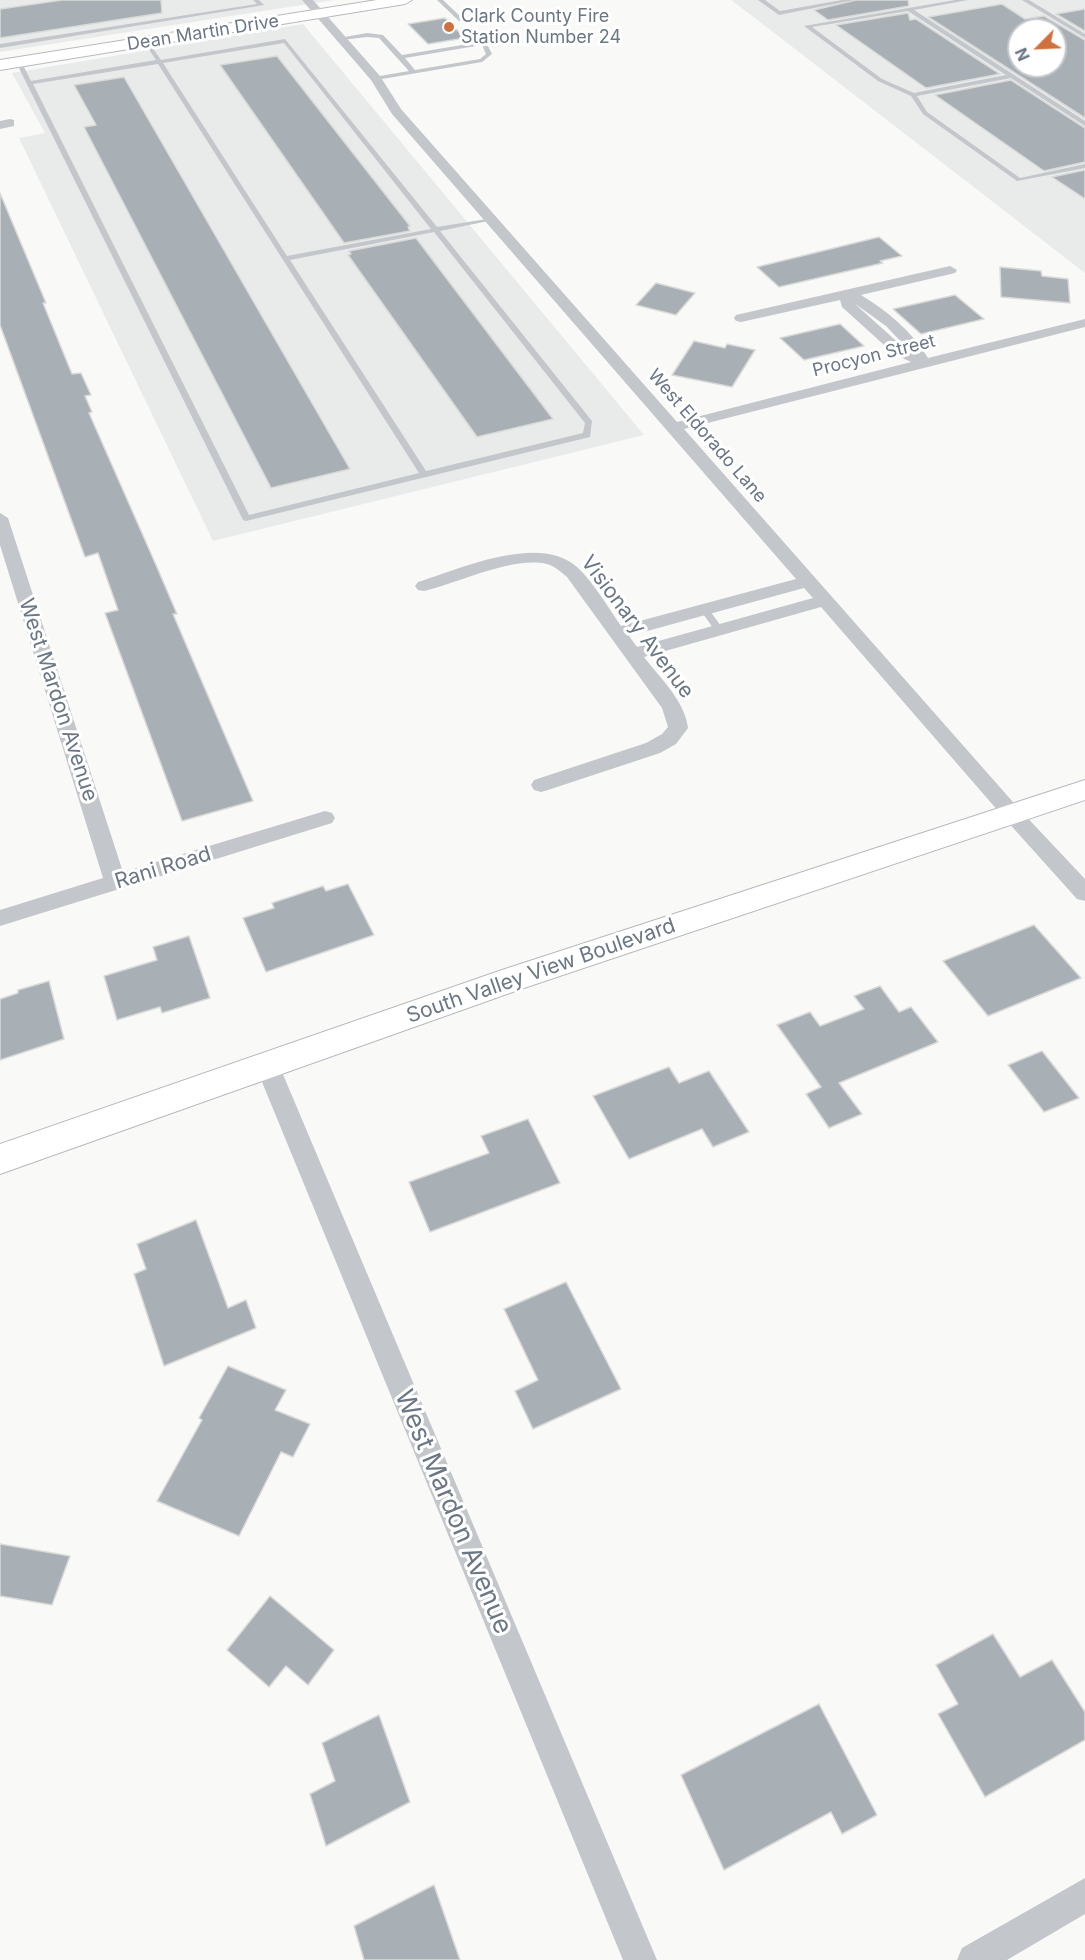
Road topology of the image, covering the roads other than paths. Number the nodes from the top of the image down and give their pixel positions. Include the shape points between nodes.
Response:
1 (256, 0) edge
2 (307, 0) edge
3 (405, 0) edge
4 (440, 0) edge
5 (761, 0) edge
6 (851, 0) edge
7 (965, 0) edge
8 (1025, 0) edge
9 (909, 9) junction
10 (320, 15) junction
11 (461, 20) dead end
12 (146, 23) junction
13 (476, 35) dead end
14 (1085, 36) edge
15 (342, 38) junction
16 (153, 41) junction
17 (484, 43) junction
18 (0, 46) edge
19 (401, 57) junction
20 (19, 62) junction
21 (160, 62) junction
22 (0, 65) edge
23 (413, 71) junction
24 (1007, 73) edge
25 (1007, 77) edge
26 (376, 78) junction
27 (1015, 78) edge
28 (29, 83) junction
29 (913, 95) junction
30 (1085, 124) edge
31 (1085, 166) edge
32 (491, 219) junction
33 (435, 230) junction
34 (285, 259) junction
35 (950, 270) dead end
36 (847, 293) junction
37 (741, 318) dead end
38 (1085, 323) edge
39 (924, 363) junction
40 (674, 427) junction
41 (424, 474) junction
42 (0, 518) edge
43 (808, 581) junction
44 (424, 586) dead end
45 (825, 600) junction
46 (704, 609) junction
47 (719, 630) junction
48 (617, 633) junction
49 (632, 654) junction
50 (541, 785) dead end
51 (1085, 790) edge
52 (1013, 815) junction
53 (325, 818) dead end
54 (115, 882) junction
55 (1085, 893) edge
56 (0, 918) edge
57 (267, 1065) junction
58 (0, 1158) edge
59 (1085, 1895) edge
60 (640, 1960) edge
61 (974, 1960) edge

1 - 12 lane via 261,5
2 - 10 street, West Eldorado Lane
3 - 10 main road, Dean Martin Drive
4 - 11 lane
5 - 6 lane via 779,13
7 - 9 lane
8 - 14 lane
9 - 24 lane
9 - 29 lane via 807,26 880,80
10 - 15 street, West Eldorado Lane
10 - 16 main road, Dean Martin Drive
12 - 16 lane
12 - 18 lane
13 - 17 lane
15 - 19 lane via 381,36
15 - 26 street, West Eldorado Lane
16 - 20 main road, Dean Martin Drive
16 - 21 lane
17 - 19 lane
17 - 23 lane via 489,54 482,60
19 - 23 lane
20 - 22 main road, Dean Martin Drive
20 - 28 lane
21 - 28 lane
21 - 33 lane via 285,41
21 - 34 lane
23 - 26 lane
25 - 29 lane
26 - 32 street, West Eldorado Lane via 396,111
27 - 30 lane
28 - 41 lane via 246,519
29 - 31 lane via 925,113 1019,180
32 - 33 lane
32 - 40 street, West Eldorado Lane
33 - 34 lane
33 - 41 lane via 589,423 587,435
34 - 41 lane
35 - 36 street
36 - 37 street
36 - 39 street via 847,304 899,351
38 - 39 street, Procyon Street
39 - 40 street, Procyon Street
40 - 43 street, West Eldorado Lane
42 - 54 street, West Mardon Avenue
43 - 45 street, West Eldorado Lane
43 - 46 street
44 - 48 street, Visionary Avenue via 525,558 551,559 573,573
45 - 47 street
45 - 52 street, West Eldorado Lane
46 - 47 lane
46 - 48 street
47 - 49 street
48 - 49 street, Visionary Avenue
49 - 50 street, Visionary Avenue via 670,706 678,728 653,748
51 - 52 main road, South Valley View Boulevard
52 - 55 street, West Eldorado Lane
52 - 57 main road, South Valley View Boulevard
53 - 54 street, Rani Road
54 - 56 street, Rani Road
57 - 58 main road, South Valley View Boulevard
57 - 60 street, West Mardon Avenue
59 - 61 street

